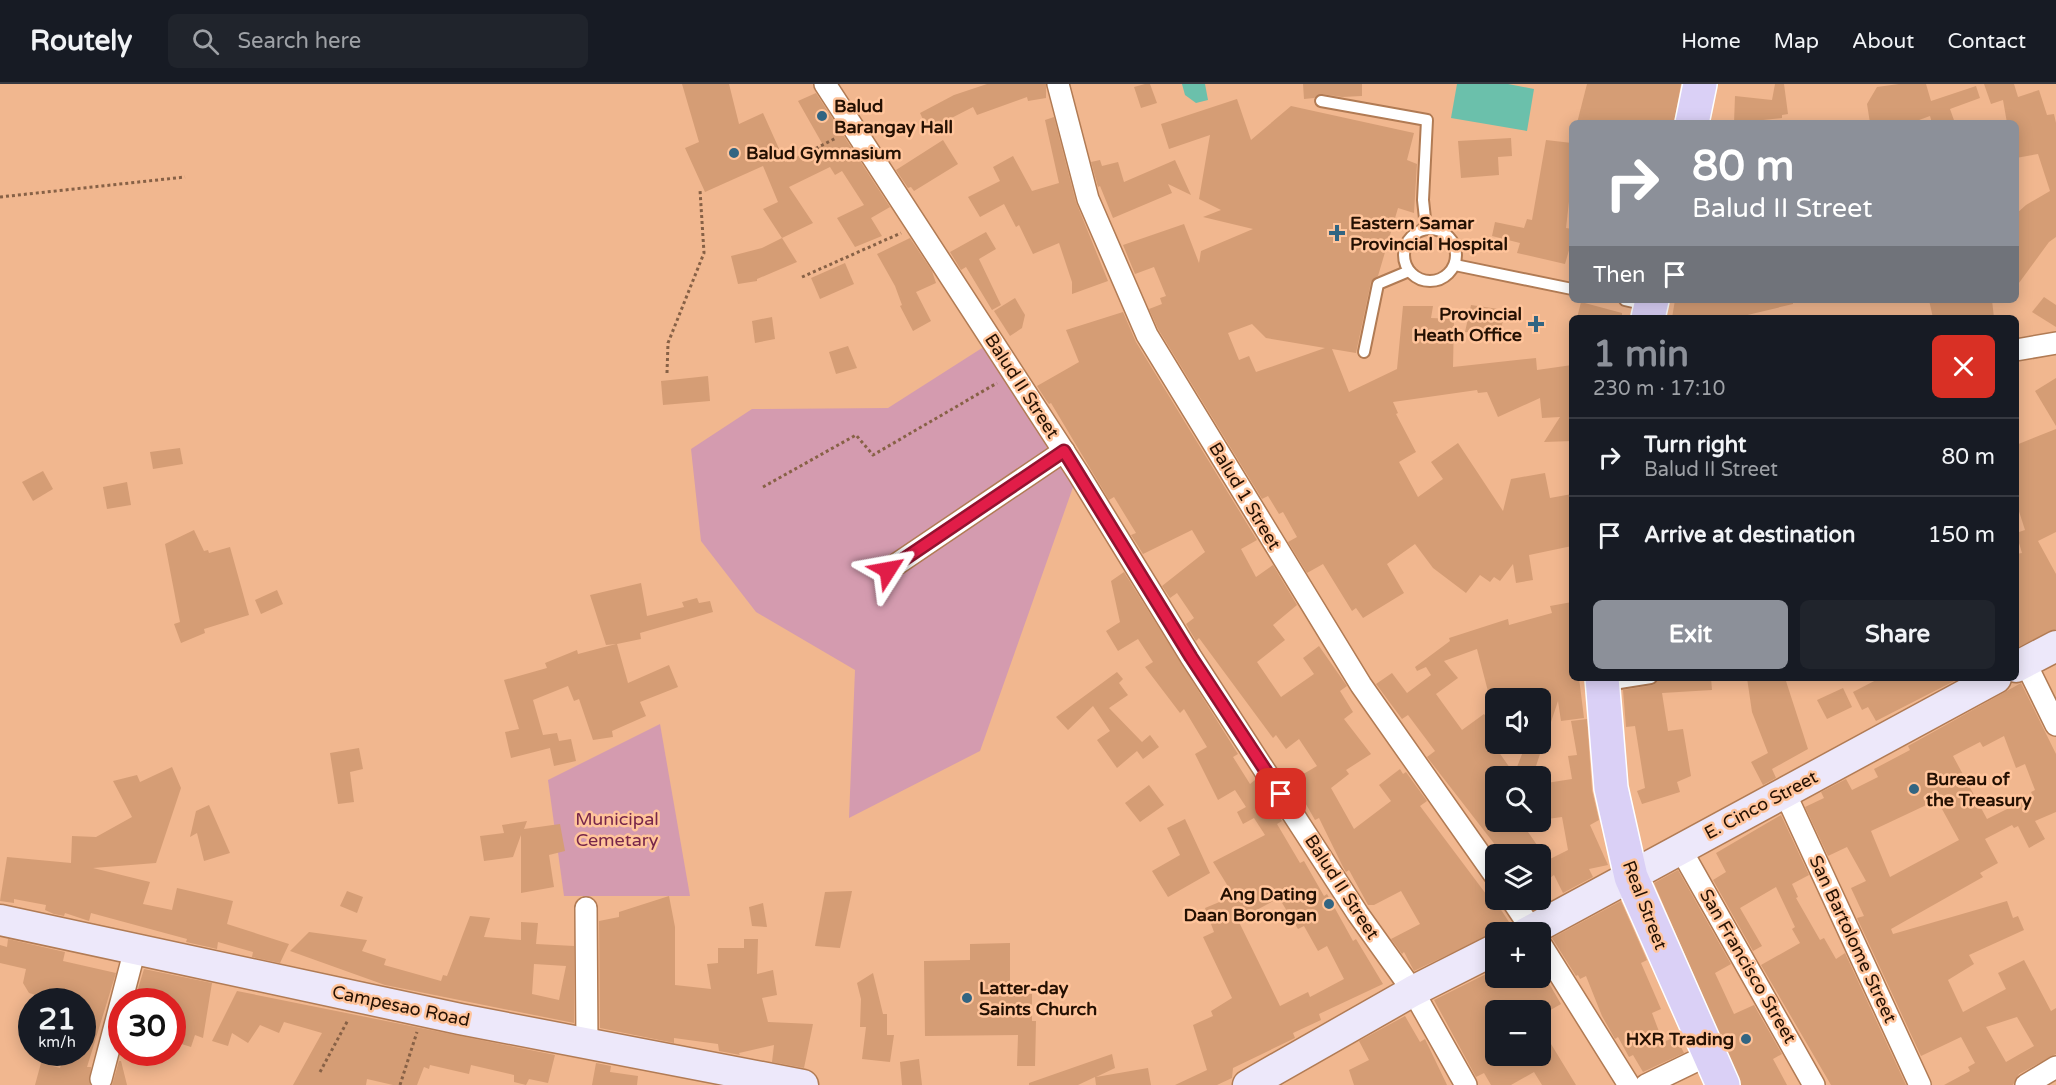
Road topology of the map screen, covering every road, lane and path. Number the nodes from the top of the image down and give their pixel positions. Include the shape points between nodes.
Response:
1 (825, 84) edge
2 (1058, 84) edge
3 (1700, 84) edge
4 (1322, 101) dead end
5 (1693, 120) edge
6 (842, 135) dead end
7 (805, 154) dead end
8 (185, 177) dead end
9 (700, 190) dead end
10 (0, 197) edge
11 (910, 228) dead end
12 (1426, 228) junction
13 (1455, 265) junction
14 (1409, 271) junction
15 (802, 277) dead end
16 (1569, 288) edge
17 (2056, 343) edge
18 (2019, 349) edge
19 (1364, 352) dead end
20 (667, 373) dead end
21 (1014, 374) junction
22 (1064, 451) junction
23 (763, 487) dead end
24 (888, 570) dead end
25 (2056, 646) edge
26 (2019, 664) edge
27 (2019, 672) edge
28 (1988, 681) edge
29 (1602, 682) edge
30 (2056, 726) edge
31 (1785, 793) junction
32 (1680, 848) junction
33 (1485, 861) edge
34 (1631, 877) junction
35 (586, 908) dead end
36 (0, 920) edge
37 (1551, 924) edge
38 (135, 949) junction
39 (1485, 955) edge
40 (1551, 963) edge
41 (1413, 991) junction
42 (360, 997) junction
43 (423, 1011) junction
44 (587, 1043) junction
45 (1708, 1054) junction
46 (2056, 1067) edge
47 (320, 1072) dead end
48 (102, 1079) dead end
49 (1263, 1082) edge
50 (400, 1085) edge
51 (803, 1085) edge
52 (1466, 1085) edge
53 (1629, 1085) edge
54 (1646, 1085) edge
55 (1723, 1085) edge
56 (1814, 1085) edge
57 (1920, 1085) edge
58 (2026, 1085) edge

1 - 21 street, Balud II Street
2 - 33 street, Balud 1 Street via 1088,199 1148,335 1361,685
3 - 5 main road
4 - 12 lane via 1426,120
6 - 7 path
8 - 10 path
9 - 20 path via 704,253 668,343
11 - 15 path
12 - 13 lane via 1442,231 1453,242
12 - 14 lane via 1412,235 1405,247 1404,260
13 - 14 lane via 1445,277 1430,281
13 - 16 lane
14 - 19 lane via 1378,285
17 - 18 street
21 - 22 street, Balud II Street
21 - 23 path via 873,454 856,435
22 - 24 street
22 - 41 street, Balud II Street via 1191,657 1358,914
25 - 26 street, E. Cinco Street
27 - 30 street
28 - 31 street, E. Cinco Street
29 - 34 main road, Real Street via 1611,788
31 - 32 street, E. Cinco Street
31 - 57 street, San Bartolome Street
32 - 34 street, E. Cinco Street
32 - 56 street, San Francisco Street
34 - 37 street, E. Cinco Street
34 - 45 main road, Real Street
35 - 44 street
36 - 38 street, Campesao Road
38 - 42 street, Campesao Road
38 - 48 street
39 - 41 street
40 - 53 street
41 - 49 street
41 - 52 street, Balud II Street
42 - 43 street, Campesao Road
42 - 47 path
43 - 44 street, Campesao Road
43 - 50 path
44 - 51 street, Campesao Road
45 - 54 street
45 - 55 main road, Real Street
46 - 58 street

